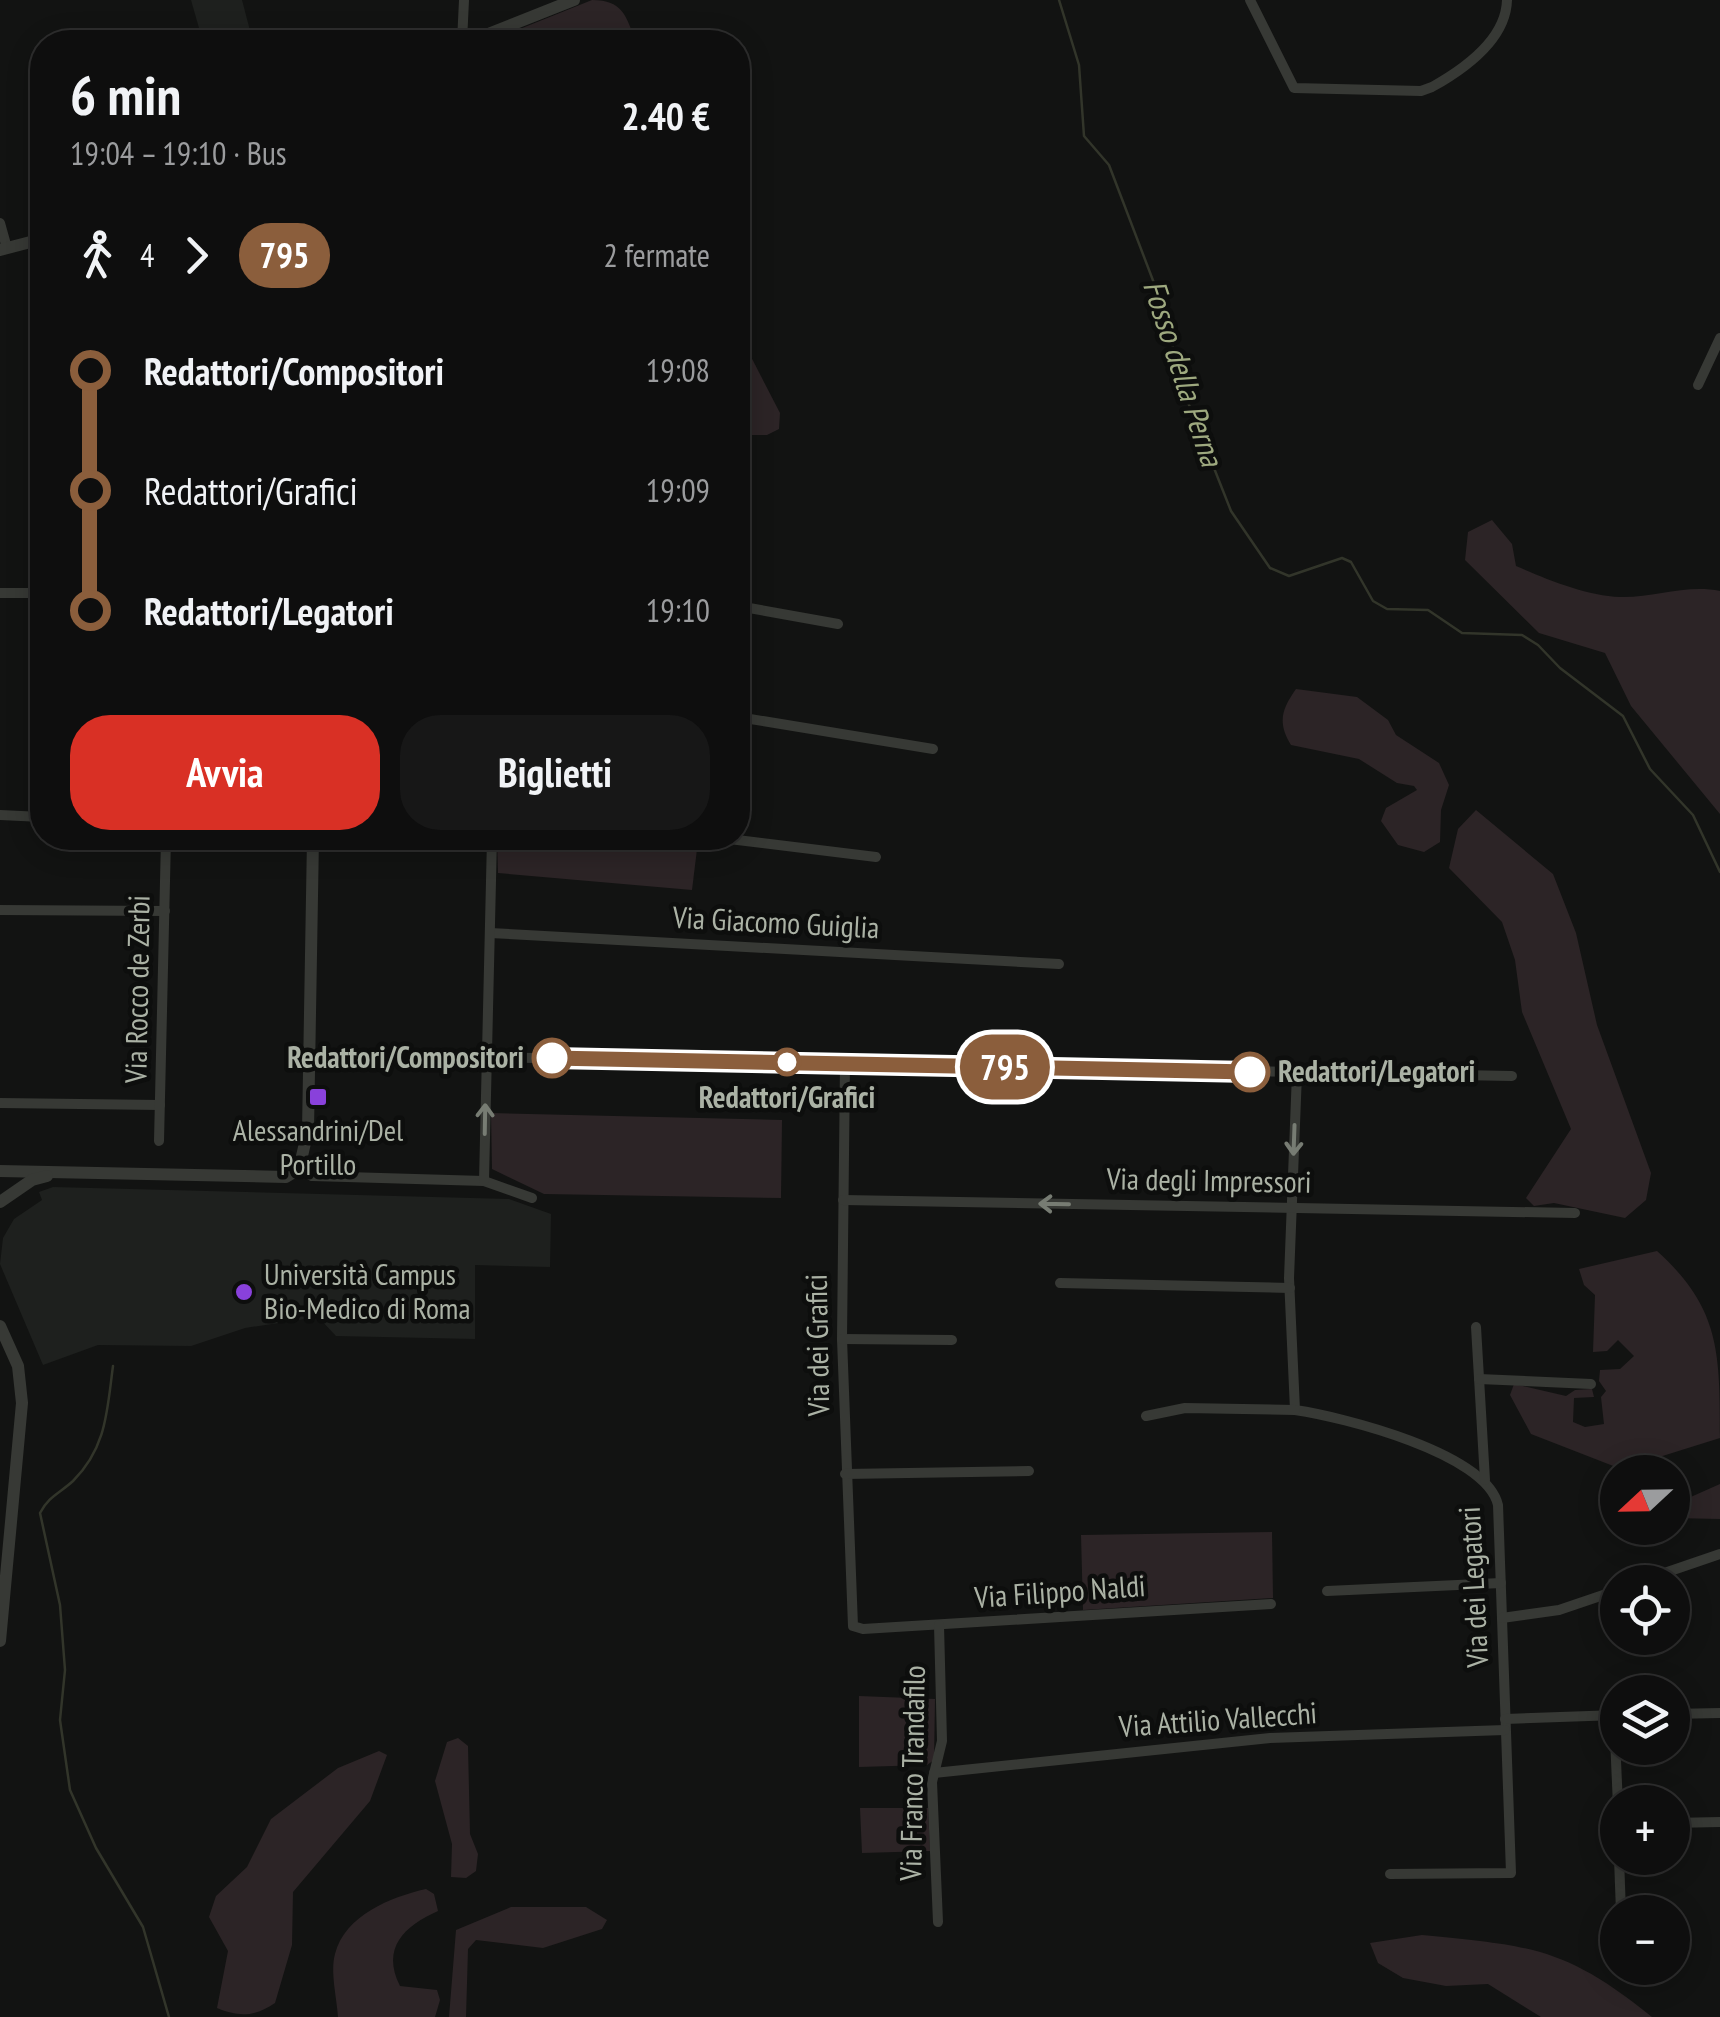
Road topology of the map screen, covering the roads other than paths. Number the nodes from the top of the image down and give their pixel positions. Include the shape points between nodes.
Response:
1 (464, 0) edge
2 (574, 0) edge
3 (1250, 0) edge
4 (1507, 0) edge
5 (469, 30) edge
6 (500, 30) edge
7 (0, 223) edge
8 (30, 246) edge
9 (4, 249) edge
10 (1720, 338) edge
11 (1698, 386) dead end
12 (0, 592) edge
13 (30, 593) edge
14 (750, 608) edge
15 (838, 624) dead end
16 (750, 719) edge
17 (933, 748) dead end
18 (0, 816) edge
19 (30, 816) edge
20 (750, 841) edge
21 (166, 850) edge
22 (313, 850) edge
23 (492, 850) edge
24 (876, 856) dead end
25 (0, 910) edge
26 (166, 911) junction
27 (490, 933) junction
28 (1059, 964) dead end
29 (486, 1056) junction
30 (845, 1063) junction
31 (1296, 1073) junction
32 (1512, 1076) dead end
33 (0, 1103) edge
34 (160, 1105) junction
35 (159, 1141) dead end
36 (299, 1168) junction
37 (0, 1170) edge
38 (64, 1172) junction
39 (484, 1182) junction
40 (532, 1198) dead end
41 (842, 1200) junction
42 (0, 1202) edge
43 (1292, 1207) junction
44 (1576, 1213) dead end
45 (1060, 1284) dead end
46 (1290, 1288) junction
47 (0, 1326) edge
48 (1476, 1326) dead end
49 (842, 1339) junction
50 (952, 1340) dead end
51 (1479, 1380) junction
52 (1590, 1384) dead end
53 (1295, 1410) junction
54 (1146, 1416) dead end
55 (1029, 1471) dead end
56 (845, 1474) junction
57 (1485, 1480) junction
58 (1720, 1554) edge
59 (1688, 1565) edge
60 (1501, 1583) junction
61 (1327, 1591) dead end
62 (1600, 1596) edge
63 (1270, 1604) dead end
64 (1502, 1618) junction
65 (939, 1625) junction
66 (853, 1626) joint
67 (0, 1641) edge
68 (1720, 1713) edge
69 (1690, 1714) edge
70 (1600, 1716) edge
71 (1505, 1725) junction
72 (934, 1773) junction
73 (1720, 1822) edge
74 (1690, 1823) edge
75 (1390, 1874) dead end
76 (938, 1922) dead end

1 - 5 street
2 - 6 street
3 - 4 street via 1292,86 1420,91 1498,35
7 - 9 street
8 - 9 street
10 - 11 street
12 - 13 street
14 - 15 street
16 - 17 street
18 - 19 street
20 - 24 street
21 - 26 street, Via Rocco de Zerbi
22 - 36 street via 308,1130
23 - 27 street
25 - 26 street
26 - 34 street, Via Rocco de Zerbi
27 - 28 street, Via Giacomo Guiglia
27 - 29 street
29 - 30 street
39 -> 29 street
30 - 31 street
30 - 41 street, Via dei Grafici
31 - 32 street
31 -> 43 street
33 - 34 street
34 - 35 street, Via Rocco de Zerbi
36 - 38 street via 286,1176
36 - 39 street via 312,1176
37 - 38 street
38 - 42 street via 32,1180
39 - 40 street
43 -> 41 street, Via degli Impressori
41 - 49 street, Via dei Grafici
43 - 44 street, Via degli Impressori
43 - 46 street
45 - 46 street
46 - 53 street
47 - 67 street via 18,1366 22,1402
48 - 51 street
49 - 50 street
49 - 56 street, Via dei Grafici
51 - 52 street
51 - 57 street
53 - 54 street, Via dei Legatori via 1190,1408
53 - 57 street, Via dei Legatori via 1384,1430
55 - 56 street
56 - 66 street, Via dei Grafici
57 - 60 street, Via dei Legatori via 1498,1505
58 - 59 street
60 - 61 street
60 - 64 street, Via dei Legatori
62 - 64 street
63 - 65 street, Via Filippo Naldi
64 - 71 street, Via dei Legatori
65 - 66 street, Via Filippo Naldi
65 - 72 street, Via Franco Trandafilo via 942,1741
68 - 69 street
70 - 71 street, Via Attilio Vallecchi
71 - 72 street, Via Attilio Vallecchi via 1270,1738
71 - 75 street, Via dei Legatori via 1511,1873
72 - 76 street, Via Franco Trandafilo
73 - 74 street

